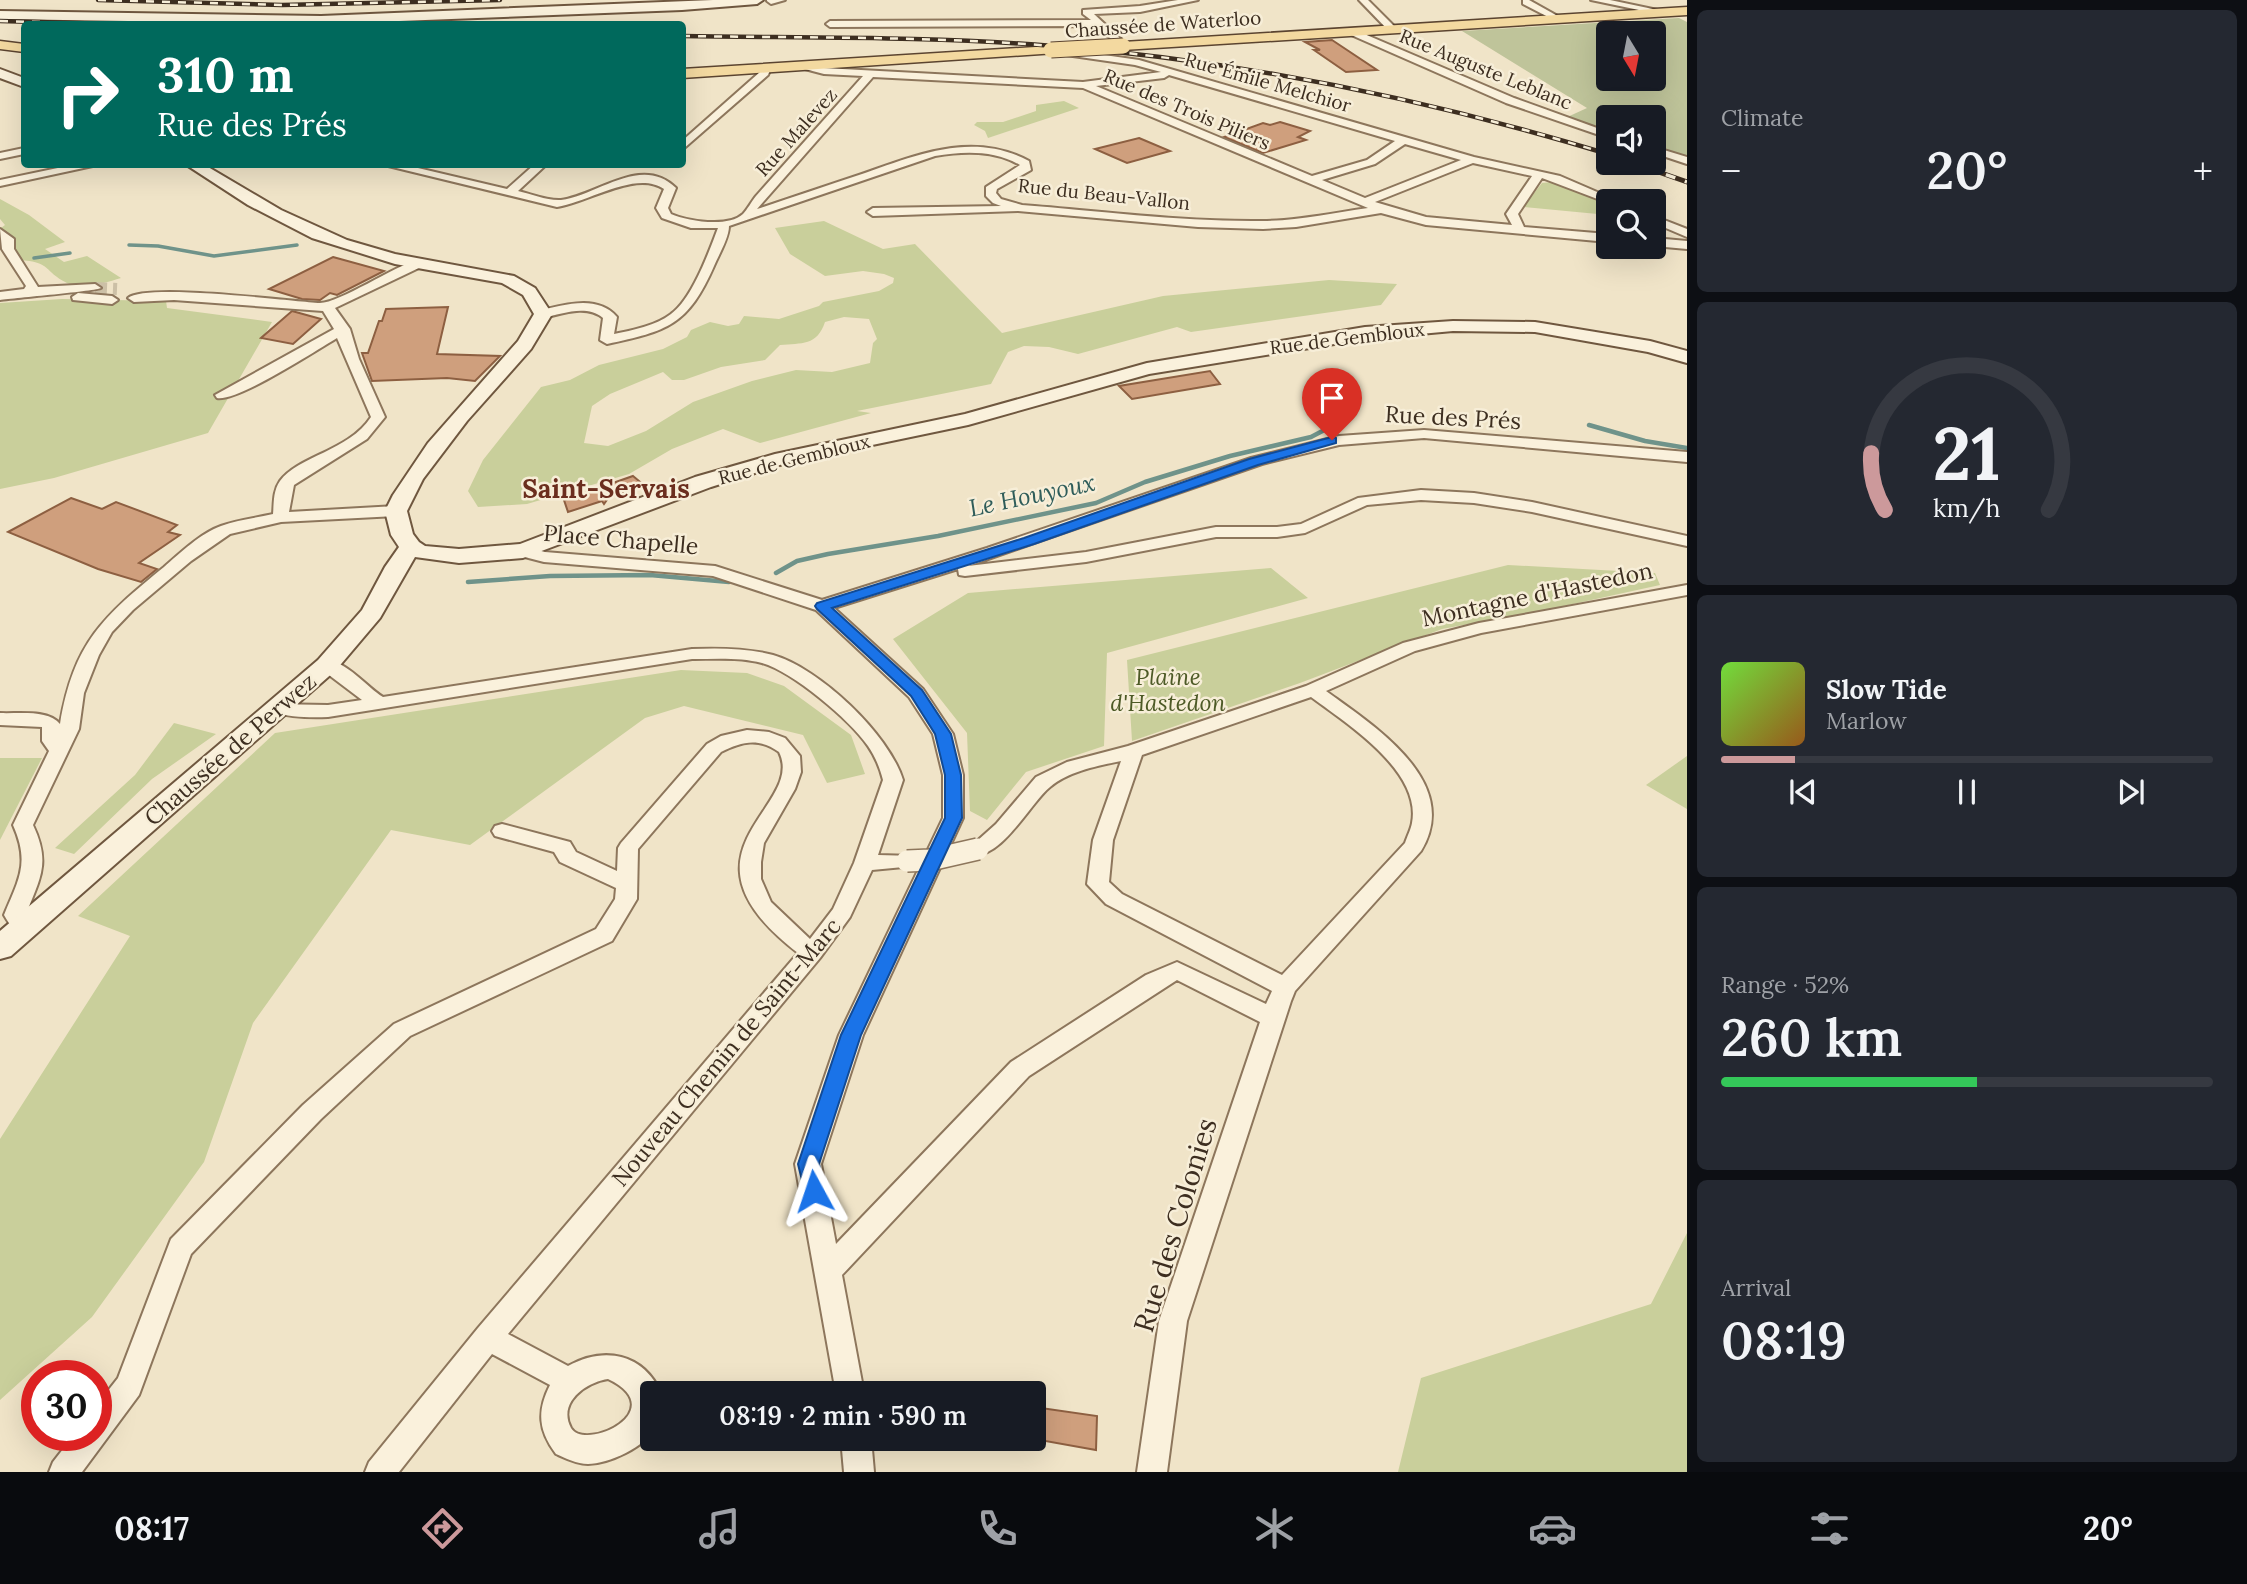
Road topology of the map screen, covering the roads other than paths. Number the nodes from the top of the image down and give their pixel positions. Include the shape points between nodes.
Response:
1 (757, 0) edge
2 (1194, 0) edge
3 (1363, 0) edge
4 (1595, 0) edge
5 (1526, 2) dead end
6 (1687, 11) edge
7 (1663, 12) junction
8 (0, 14) edge
9 (1559, 19) junction
10 (1099, 23) junction
11 (830, 24) dead end
12 (1392, 29) junction
13 (1352, 32) junction
14 (0, 45) edge
15 (1123, 46) junction
16 (21, 48) edge
17 (1051, 50) junction
18 (804, 66) junction
19 (766, 68) junction
20 (871, 73) junction
21 (1173, 73) junction
22 (0, 74) edge
23 (686, 74) edge
24 (21, 82) edge
25 (1085, 85) junction
26 (1596, 131) edge
27 (1404, 140) junction
28 (686, 143) edge
29 (21, 152) edge
30 (1666, 154) edge
31 (0, 156) edge
32 (1472, 160) junction
33 (1687, 160) edge
34 (78, 168) edge
35 (198, 168) edge
36 (401, 168) edge
37 (537, 168) edge
38 (1539, 174) junction
39 (1311, 180) junction
40 (0, 184) edge
41 (508, 194) junction
42 (1596, 194) edge
43 (1365, 202) junction
44 (1021, 208) junction
45 (1381, 209) junction
46 (873, 212) dead end
47 (749, 215) junction
48 (723, 224) junction
49 (1666, 224) edge
50 (1520, 230) junction
51 (0, 233) edge
52 (1687, 233) edge
53 (1596, 237) edge
54 (1666, 243) edge
55 (1687, 245) edge
56 (4, 249) edge
57 (419, 263) junction
58 (94, 288) tunnel mouth
59 (28, 294) junction
60 (0, 296) edge
61 (174, 296) junction
62 (134, 298) tunnel mouth
63 (327, 307) junction
64 (542, 314) junction
65 (343, 329) junction
66 (1687, 357) edge
67 (222, 395) dead end
68 (1687, 457) edge
69 (396, 511) junction
70 (281, 517) junction
71 (1687, 541) edge
72 (411, 547) junction
73 (523, 551) junction
74 (902, 581) junction
75 (1687, 590) edge
76 (822, 606) junction
77 (327, 665) junction
78 (1313, 690) junction
79 (380, 703) junction
80 (278, 708) junction
81 (0, 719) edge
82 (59, 751) junction
83 (1134, 751) junction
84 (502, 831) dead end
85 (865, 863) junction
86 (626, 884) junction
87 (24, 928) junction
88 (0, 948) edge
89 (812, 952) junction
90 (1279, 1002) junction
91 (829, 1270) junction
92 (488, 1337) junction
93 (569, 1381) junction
94 (848, 1381) edge
95 (112, 1408) edge
96 (80, 1451) edge
97 (857, 1451) edge
98 (604, 1464) edge
99 (393, 1465) edge
100 (64, 1472) edge
101 (859, 1472) edge
102 (1152, 1472) edge

1 - 8 main road via 339,20
2 - 10 street via 1086,12
3 - 12 street
4 - 7 street
5 - 9 street
6 - 7 main road, Chaussée de Waterloo
7 - 9 main road, Chaussée de Waterloo
9 - 12 main road, Chaussée de Waterloo
10 - 11 street
10 - 15 street
12 - 13 main road, Chaussée de Waterloo
13 - 15 main road, Chaussée de Waterloo
13 - 26 street, Rue Auguste Leblanc via 1493,95
14 - 16 main road
15 - 17 main road, Chaussée de Waterloo, bridge
17 - 18 main road, Chaussée de Waterloo
17 - 21 street, Rue Émile Melchior via 1118,59
18 - 19 main road, Chaussée de Waterloo
18 - 20 street, Rue des Trois Piliers
19 - 23 main road, Chaussée de Waterloo
19 - 28 street
20 - 25 street, Rue des Trois Piliers
20 - 47 street, Rue Malevez
21 - 25 street
21 - 27 street, Rue Émile Melchior
22 - 24 main road
25 - 39 street, Rue des Trois Piliers
27 - 32 street, Rue Émile Melchior
27 - 39 street via 1371,162
29 - 31 street
30 - 33 street
32 - 38 street, Rue Émile Melchior
32 - 43 street
34 - 40 street
35 - 57 main road via 270,213 363,251
36 - 41 street
37 - 41 street
38 - 42 street, Rue Émile Melchior
38 - 50 street via 1512,214
39 - 43 street, Rue des Trois Piliers
41 - 48 street, Rue du Beau-Vallon via 567,203 655,174 670,188 663,208 666,216 695,225
43 - 45 street, Rue des Trois Piliers
44 - 45 street, Rue du Beau-Vallon via 1263,225
44 - 46 street
44 - 47 street, Rue du Beau-Vallon via 990,194 992,187 1027,167 1025,163 984,150 953,150 933,152
45 - 50 street, Rue du Beau-Vallon via 1426,221
47 - 48 street, Rue du Beau-Vallon
48 - 64 street via 704,277 676,317 607,340 610,317 601,309
49 - 52 street
50 - 53 street, Rue du Beau-Vallon
51 - 56 street via 8,239
54 - 55 street
56 - 59 street via 32,286
57 - 63 street
57 - 64 main road via 509,279 527,288
58 - 59 street
59 - 60 street
59 - 61 street via 155,290
61 - 62 street
61 - 63 street
63 - 65 street
64 - 69 main road via 533,337 484,388 420,470
65 - 67 street
65 - 70 street via 378,417 374,426 287,482
66 - 73 main road, Rue de Gembloux via 1583,334 1503,325 1365,334 1214,357 1100,380 968,419 782,458 703,482
68 - 74 street, Rue des Prés via 1424,434 1355,436 1254,462
69 - 70 street
69 - 72 main road via 402,535
70 - 82 street via 224,530 205,541 119,614 90,655
71 - 74 street, Montagne d'Hastedon via 1532,507 1421,495 1364,500 1306,528 1216,532 1086,557
72 - 73 main road, Rue de Gembloux via 427,554 459,556
72 - 77 main road, Chaussée de Perwez via 372,613
73 - 76 street, Place Chapelle via 544,557 715,571
74 - 76 street, Rue des Prés
75 - 78 street, Montagne d'Hastedon via 1479,628 1409,647
76 - 91 street via 916,693 943,734 953,775 953,818 851,1035 808,1164
77 - 79 street
77 - 80 main road, Chaussée de Perwez
78 - 83 street, Montagne d'Hastedon
78 - 90 street via 1391,751 1420,796 1425,820 1414,846
79 - 80 street, Nouveau Chemin de Saint-Marc via 328,711
79 - 85 street, Nouveau Chemin de Saint-Marc via 692,654 753,656 778,663 870,736 890,770 892,790
80 - 87 main road, Chaussée de Perwez
81 - 82 street via 51,724 52,741
82 - 87 street via 23,825 35,854 15,915
83 - 85 street, Montagne d'Hastedon, bridge via 1074,766 1043,782 1003,829 978,849 930,860
83 - 90 street via 1102,840 1098,884 1114,899
84 - 86 street via 563,847 567,857
85 - 89 street, Nouveau Chemin de Saint-Marc via 842,912
86 - 89 street via 628,848 715,748 729,740 758,736 777,741 788,749 793,763 755,841 752,880 757,901 773,923
86 - 95 street via 623,907 604,935 402,1030 312,1112 180,1247 129,1386
87 - 88 main road, Chaussée de Perwez
89 - 92 street, Nouveau Chemin de Saint-Marc
90 - 91 street via 1177,970 1154,981 1020,1069
90 - 102 street, Rue des Colonies via 1174,1321
91 - 94 street
92 - 93 street
92 - 99 street, Nouveau Chemin de Saint-Marc
93 - 98 street via 557,1398 553,1418 559,1436 573,1450
93 - 98 street via 588,1370 609,1366 628,1372 642,1384 648,1402 645,1422 633,1440
96 - 100 street
97 - 101 street

